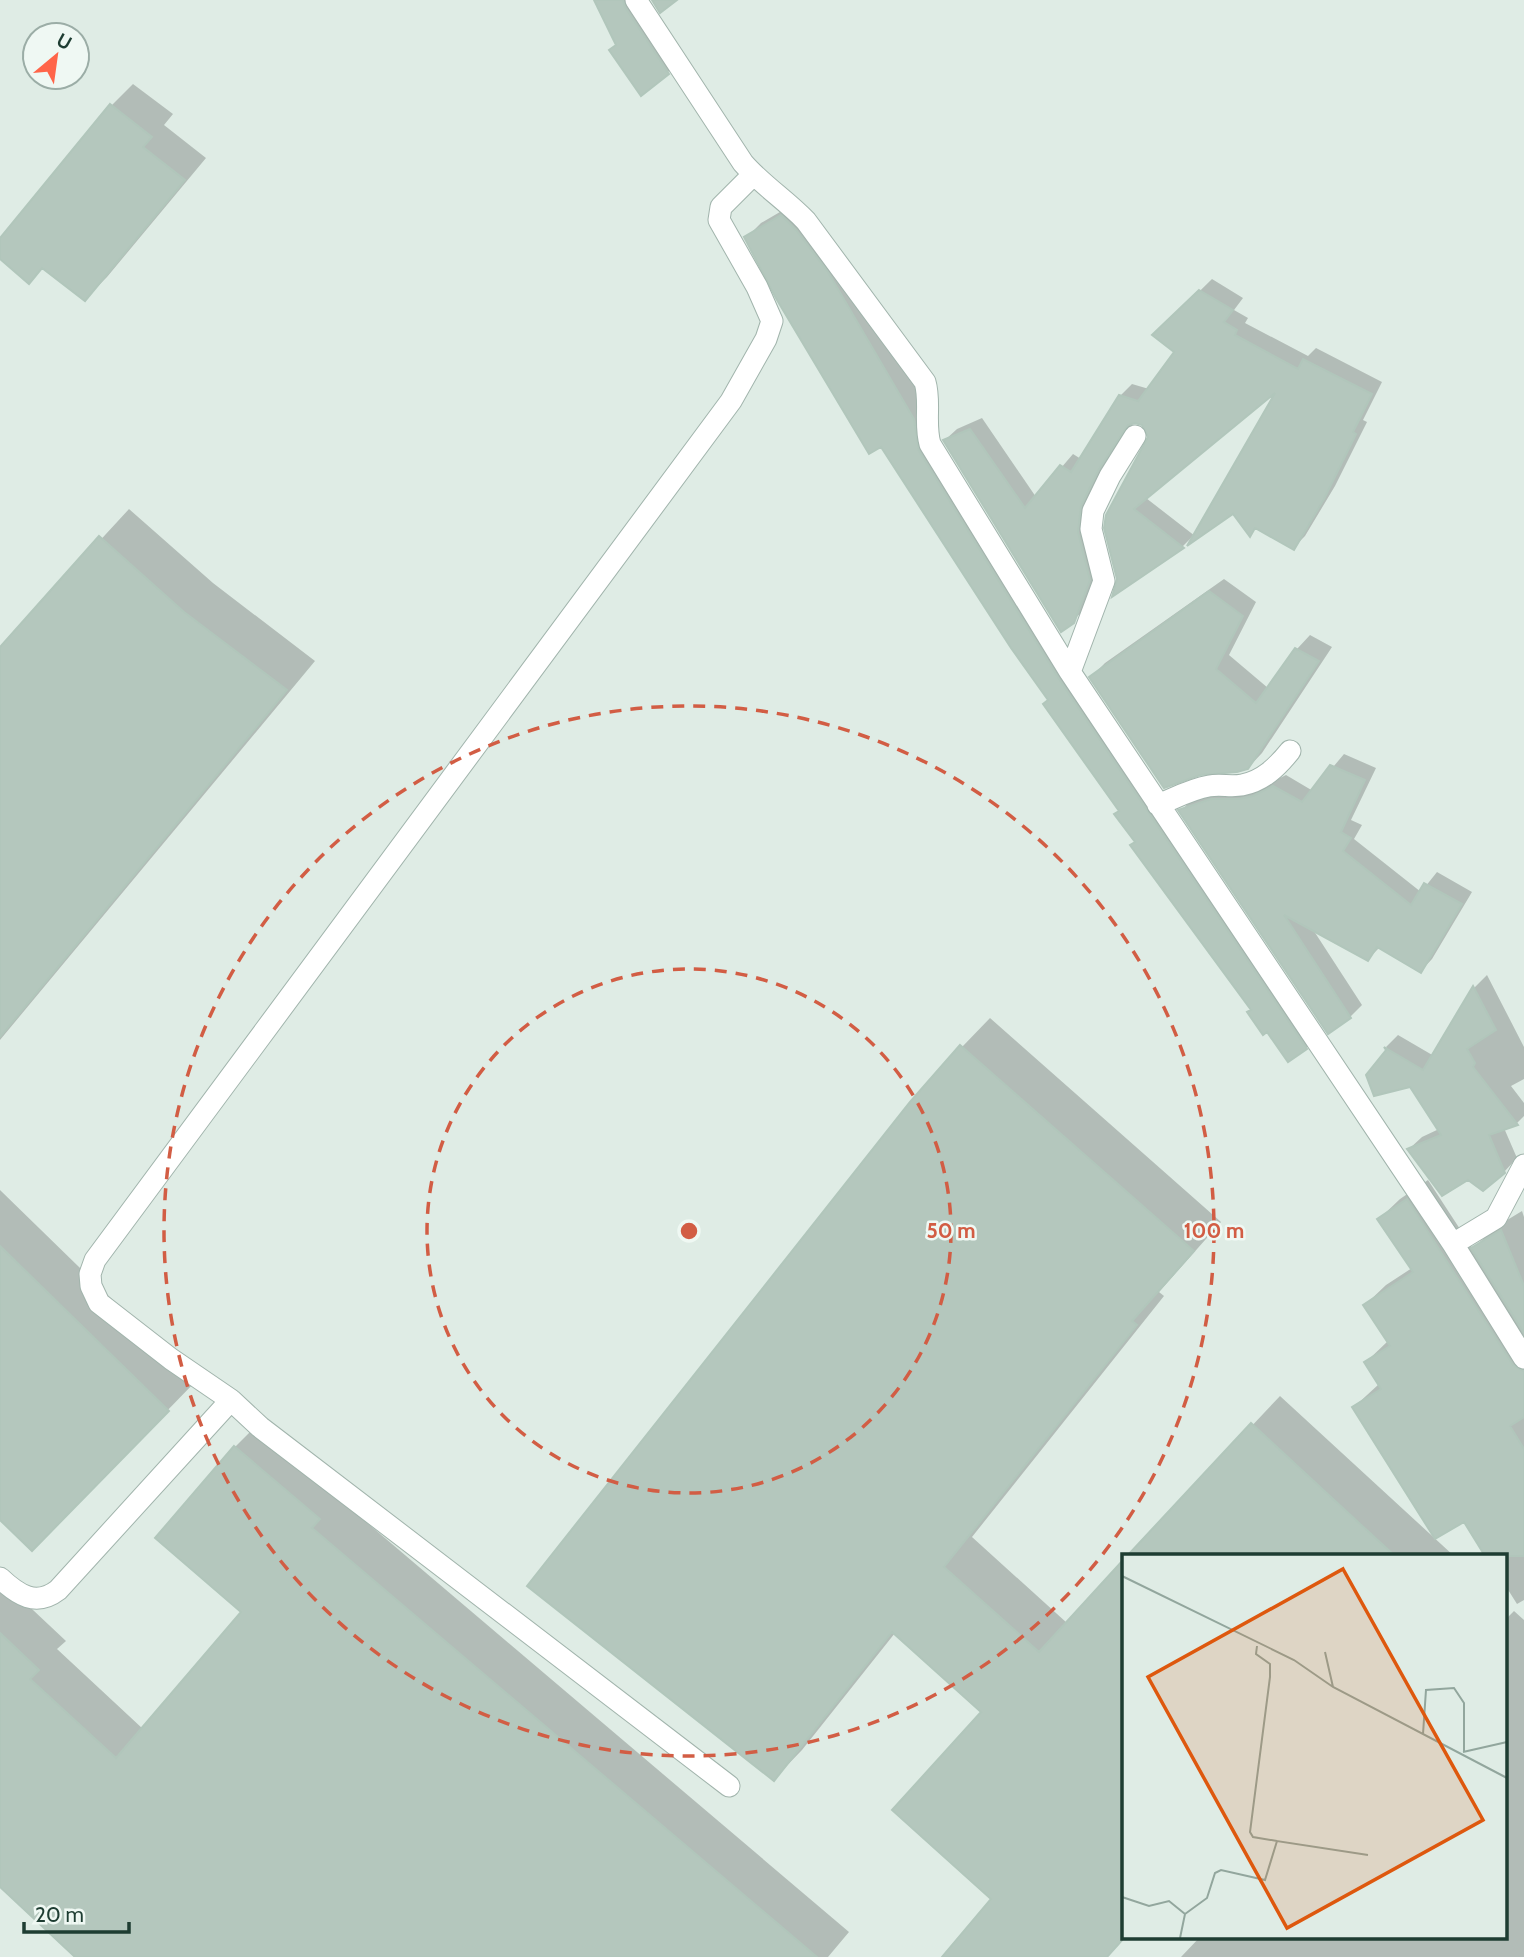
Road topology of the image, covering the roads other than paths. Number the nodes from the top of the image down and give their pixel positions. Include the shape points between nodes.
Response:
1 (636, 0) edge
2 (753, 175) junction
3 (1135, 436) dead end
4 (1070, 672) junction
5 (1290, 751) dead end
6 (1158, 805) junction
7 (1524, 1165) edge
8 (1453, 1244) junction
9 (1524, 1357) edge
10 (231, 1400) junction
11 (0, 1578) edge
12 (729, 1786) dead end

1 - 2 street
2 - 4 street via 806,221 925,382 930,443
2 - 10 street via 721,207 719,220 772,321 731,401 95,1260 91,1286 99,1303
3 - 4 street via 1093,512 1091,529 1104,581
4 - 6 street
5 - 6 street via 1257,781 1210,785
6 - 8 street
7 - 8 street via 1496,1218
8 - 9 street
10 - 11 street via 48,1598 30,1599
10 - 12 street

